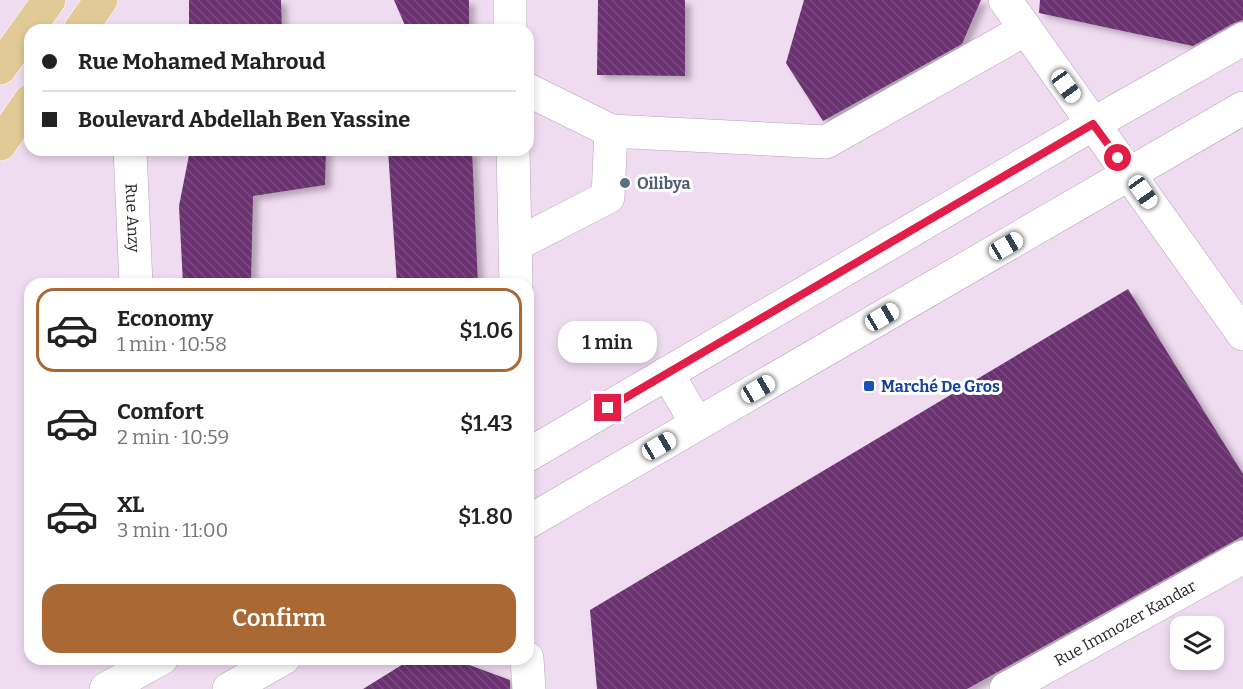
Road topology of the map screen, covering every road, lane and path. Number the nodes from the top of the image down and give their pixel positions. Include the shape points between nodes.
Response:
1 (49, 0) edge
2 (510, 0) edge
3 (1005, 0) edge
4 (32, 24) edge
5 (510, 24) edge
6 (1026, 29) junction
7 (24, 35) edge
8 (1243, 39) edge
9 (0, 68) edge
10 (534, 93) edge
11 (1243, 108) edge
12 (24, 110) edge
13 (1093, 124) junction
14 (611, 131) junction
15 (0, 144) edge
16 (130, 156) edge
17 (513, 156) edge
18 (1130, 174) junction
19 (515, 245) junction
20 (136, 278) edge
21 (516, 278) edge
22 (1243, 334) edge
23 (667, 373) junction
24 (696, 424) junction
25 (534, 451) edge
26 (534, 518) edge
27 (1243, 557) edge
28 (272, 665) edge
29 (527, 665) edge
30 (159, 667) edge
31 (106, 689) edge
32 (229, 689) edge
33 (529, 689) edge
34 (1006, 689) edge

1 - 4 main road
2 - 5 street
3 - 6 street
6 - 13 street
6 - 14 street via 826,142
7 - 9 main road
8 - 13 street
10 - 14 street
11 - 18 street
12 - 15 main road
13 - 18 street
13 - 23 street
14 - 19 street via 608,197
16 - 20 street, Rue Anzy
17 - 19 street
18 - 22 street
18 - 24 street
19 - 21 street
23 - 24 street
23 - 25 street
24 - 26 street
27 - 34 street, Rue Immozer Kandar
28 - 32 street
29 - 33 street
30 - 31 street

